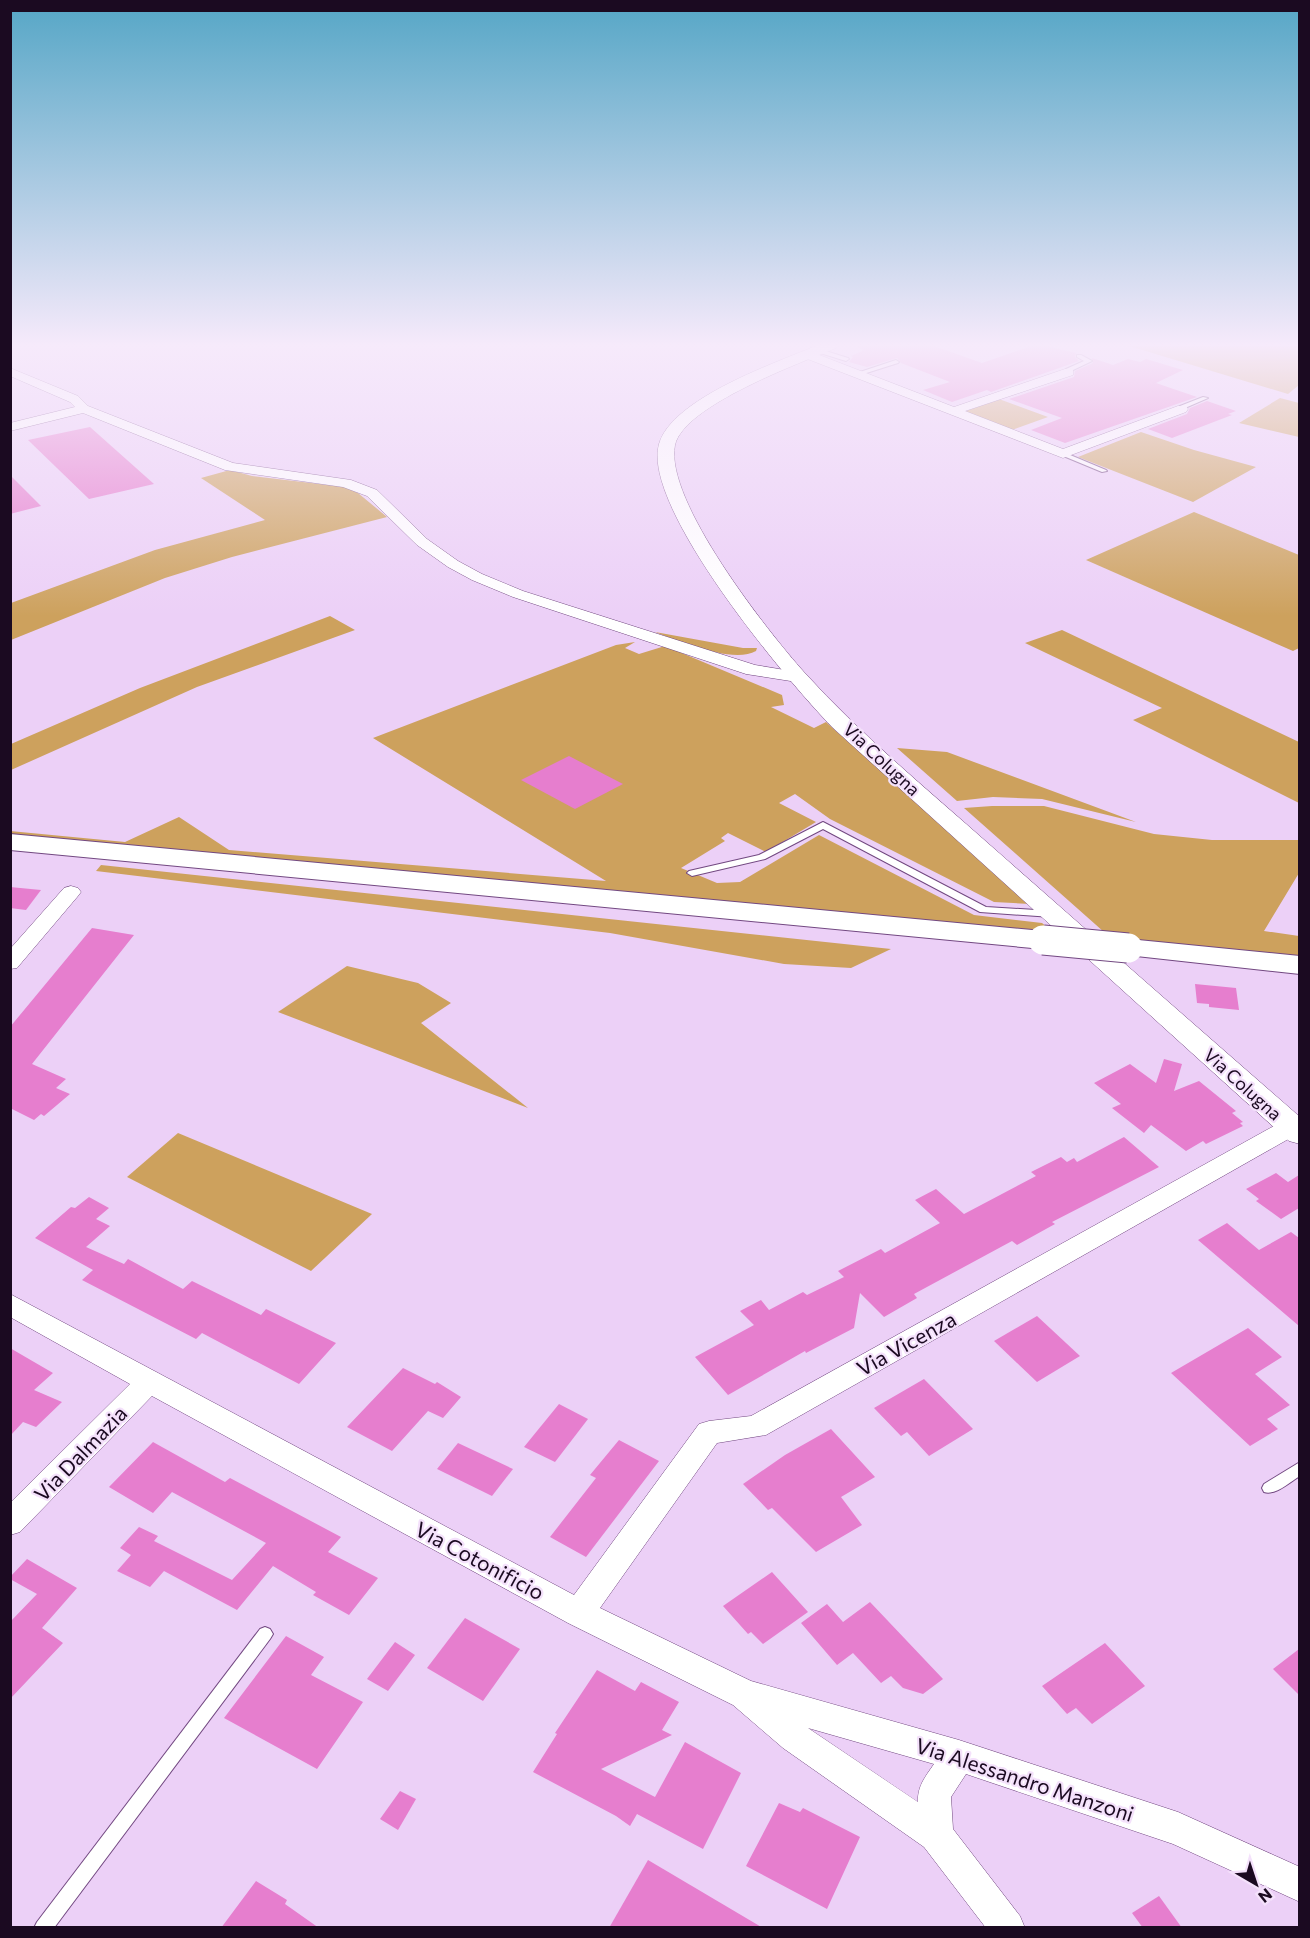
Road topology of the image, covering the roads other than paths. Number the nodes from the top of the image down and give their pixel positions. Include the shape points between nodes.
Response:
1 (151, 435) edge
2 (672, 435) edge
3 (1016, 435) edge
4 (1112, 435) edge
5 (1063, 454) junction
6 (1104, 471) dead end
7 (797, 677) junction
8 (10, 842) edge
9 (692, 873) dead end
10 (71, 892) dead end
11 (1048, 927) junction
12 (10, 963) edge
13 (1299, 965) edge
14 (1295, 1131) edge
15 (10, 1304) edge
16 (149, 1382) junction
17 (1299, 1468) edge
18 (1269, 1488) dead end
19 (10, 1523) edge
20 (579, 1613) junction
21 (265, 1634) dead end
22 (744, 1694) junction
23 (959, 1756) junction
24 (936, 1835) junction
25 (1299, 1885) edge
26 (43, 1928) edge
27 (1008, 1928) edge

1 - 7 street via 230,467 362,488 380,499 422,542 477,577 529,598 752,670
2 - 7 street, Via Colugna via 665,458 679,506 748,618
3 - 5 street
4 - 5 street
5 - 6 lane
7 - 11 street, Via Colugna
8 - 11 main road
9 - 11 lane via 762,857 823,825 984,910
10 - 12 street
11 - 13 main road, bridge via 1128,948
11 - 14 street, Via Colugna
14 - 20 street, Via Vicenza via 756,1427 709,1432
15 - 16 street, Via Cotonificio
16 - 19 street, Via Dalmazia
16 - 20 street, Via Cotonificio
17 - 18 lane
20 - 22 street, Via Cotonificio
21 - 26 lane
22 - 23 street, Via Alessandro Manzoni
22 - 24 street, Via Cotonificio via 794,1737
23 - 24 street via 934,1793
23 - 25 street, Via Alessandro Manzoni via 1178,1829
24 - 27 street, Via Cotonificio

